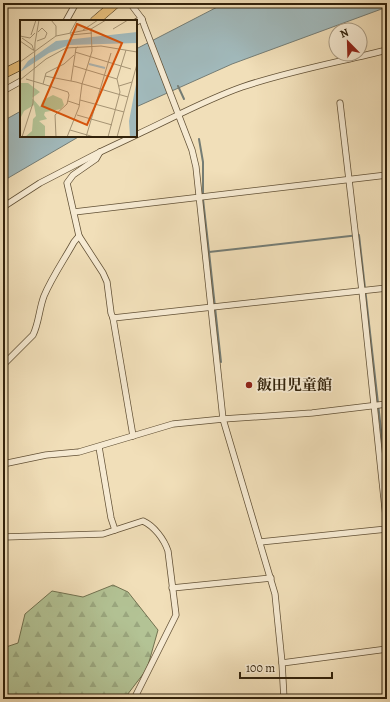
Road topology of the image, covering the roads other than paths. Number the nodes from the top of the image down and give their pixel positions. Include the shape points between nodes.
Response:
1 (76, 3) edge
2 (116, 3) edge
3 (130, 3) edge
4 (67, 20) edge
5 (95, 20) edge
6 (139, 21) edge
7 (387, 50) edge
8 (20, 66) edge
9 (3, 74) edge
10 (20, 82) edge
11 (3, 91) edge
12 (340, 103) dead end
13 (178, 113) junction
14 (137, 135) edge
15 (133, 137) edge
16 (100, 152) junction
17 (387, 175) edge
18 (349, 179) junction
19 (199, 197) junction
20 (3, 207) edge
21 (74, 212) junction
22 (79, 236) junction
23 (387, 288) edge
24 (362, 292) junction
25 (211, 308) junction
26 (114, 318) junction
27 (3, 365) edge
28 (387, 404) edge
29 (374, 405) junction
30 (223, 419) junction
31 (133, 436) junction
32 (99, 447) junction
33 (3, 464) edge
34 (387, 528) edge
35 (115, 530) junction
36 (3, 537) edge
37 (260, 542) junction
38 (271, 578) junction
39 (172, 588) junction
40 (387, 649) edge
41 (282, 663) junction
42 (134, 699) edge
43 (284, 699) edge

1 - 4 street
2 - 5 main road
3 - 6 street
6 - 13 street via 144,26
7 - 13 street via 266,79
8 - 9 main road
10 - 11 street
12 - 18 street
13 - 14 street
13 - 19 street via 195,161
15 - 16 street
16 - 20 street via 40,183
16 - 21 street via 96,159 73,175 68,183
17 - 18 street
18 - 19 street
18 - 24 street
19 - 21 street
19 - 25 street
21 - 22 street
22 - 26 street via 107,282
22 - 27 street via 45,295 33,335
23 - 24 street
24 - 25 street
24 - 29 street
25 - 26 street
25 - 30 street
26 - 31 street
28 - 29 street
29 - 30 street via 312,414
29 - 34 street
30 - 31 street via 173,424
30 - 37 street
31 - 32 street
32 - 33 street
32 - 35 street
34 - 37 street
35 - 36 street via 103,534
35 - 39 street via 143,521 150,524 168,551
37 - 38 street
38 - 39 street
38 - 41 street
39 - 42 street via 176,615
40 - 41 street
41 - 43 street

